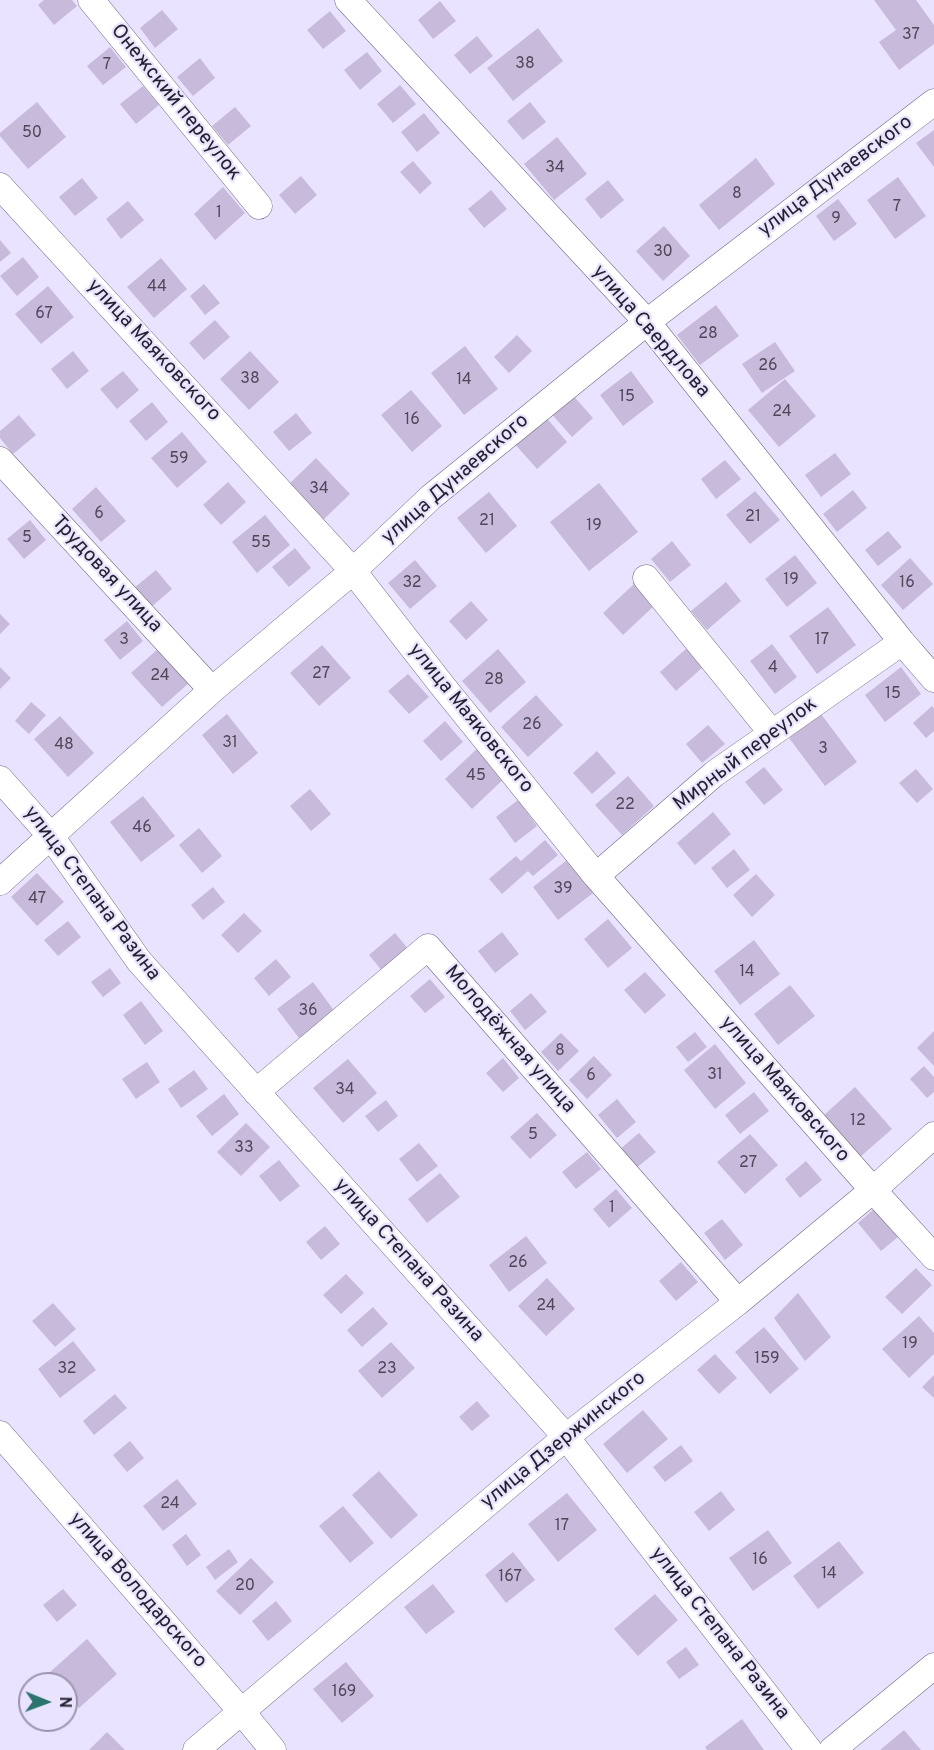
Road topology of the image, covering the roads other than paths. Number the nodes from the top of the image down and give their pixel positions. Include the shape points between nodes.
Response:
1 (91, 0) edge
2 (348, 0) edge
3 (934, 102) edge
4 (0, 186) edge
5 (259, 206) dead end
6 (647, 322) junction
7 (0, 460) edge
8 (353, 571) junction
9 (646, 578) dead end
10 (902, 642) junction
11 (934, 679) edge
12 (212, 690) junction
13 (772, 733) junction
14 (0, 779) edge
15 (51, 835) junction
16 (596, 876) junction
17 (0, 882) edge
18 (256, 1092) junction
19 (934, 1135) edge
20 (873, 1190) junction
21 (934, 1257) edge
22 (738, 1302) junction
23 (0, 1434) edge
24 (566, 1437) junction
25 (934, 1666) edge
26 (241, 1711) junction
27 (196, 1750) edge
28 (273, 1750) edge
29 (809, 1750) edge
30 (832, 1750) edge

1 - 5 street, Онежский переулок
2 - 6 street, улица Свердлова
3 - 6 street, улица Дунаевского
4 - 8 street, улица Маяковского
6 - 8 street, улица Дунаевского via 431,497
6 - 10 street, улица Свердлова
7 - 12 street, Трудовая улица
8 - 12 street, улица Дунаевского
8 - 16 street, улица Маяковского
9 - 13 street
10 - 11 street, улица Свердлова
10 - 13 street, Мирный переулок
12 - 15 street, улица Дунаевского
13 - 16 street, Мирный переулок via 714,774
14 - 15 street, улица Степана Разина
15 - 17 street, улица Дунаевского
15 - 18 street, улица Степана Разина via 139,961
16 - 20 street, улица Маяковского
18 - 22 street, Молодёжная улица via 428,947
18 - 24 street, улица Степана Разина
19 - 20 street, улица Дзержинского
20 - 21 street, улица Маяковского
20 - 22 street, улица Дзержинского
22 - 24 street, улица Дзержинского
23 - 26 street, улица Володарского
24 - 26 street, улица Дзержинского
24 - 29 street, улица Степана Разина
25 - 30 street
26 - 27 street, улица Дзержинского
26 - 28 street, улица Володарского

